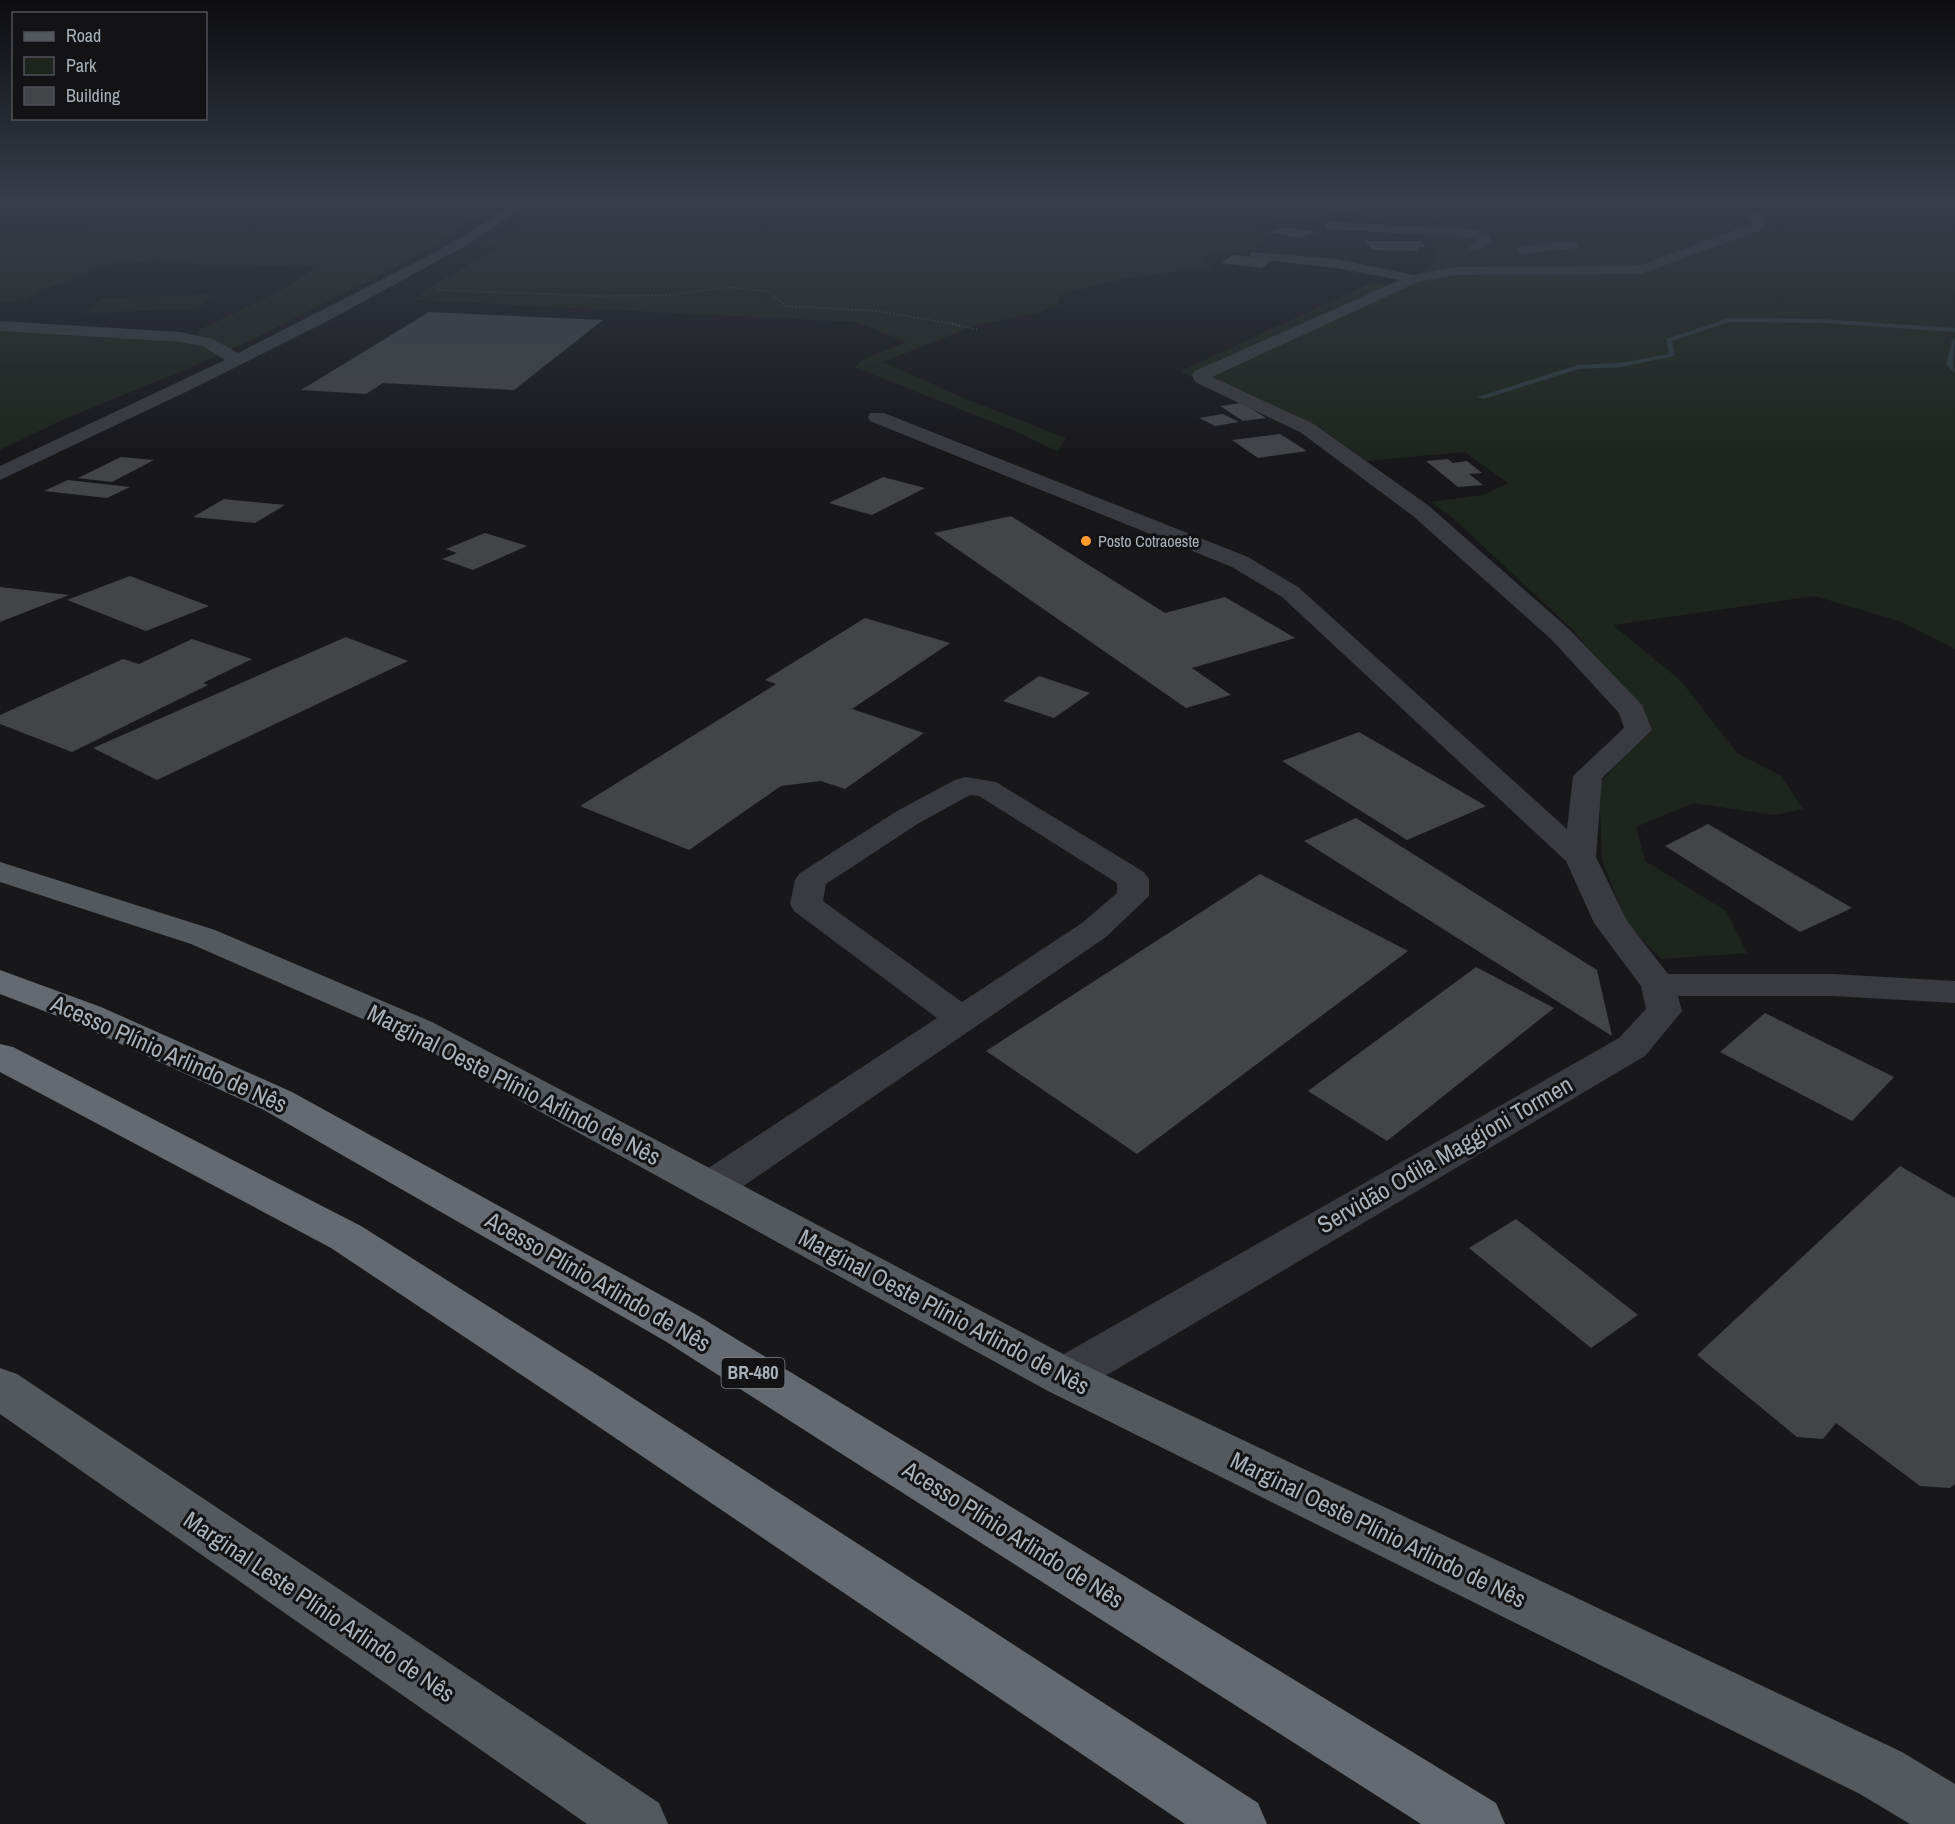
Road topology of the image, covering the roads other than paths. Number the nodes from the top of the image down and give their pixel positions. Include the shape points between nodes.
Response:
1 (385, 284) edge
2 (1398, 284) edge
3 (0, 326) edge
4 (238, 360) junction
5 (877, 417) dead end
6 (12, 446) dead end
7 (59, 446) junction
8 (0, 474) edge
9 (1580, 858) junction
10 (0, 872) edge
11 (0, 981) edge
12 (1658, 985) junction
13 (1955, 992) edge
14 (961, 1019) junction
15 (0, 1056) edge
16 (711, 1187) junction
17 (1064, 1377) junction
18 (0, 1388) edge
19 (1881, 1773) junction
20 (1955, 1800) edge
21 (1955, 1818) edge
22 (638, 1824) edge
23 (1237, 1824) edge
24 (1475, 1824) edge

1 - 4 street
2 - 9 street via 1200,375 1307,428 1421,511 1561,635 1632,711 1638,729 1588,776
3 - 4 street via 180,337 207,342
4 - 7 street
5 - 9 street via 1240,562 1290,592
6 - 7 street
7 - 8 street
9 - 12 street, Servidão Odila Maggioni Tormen via 1611,923
10 - 16 main road, Marginal Oeste Plínio Arlindo de Nês via 203,937 419,1030
11 - 24 highway, Acesso Plínio Arlindo de Nês / BR-480 via 88,1015 278,1101 681,1328
12 - 13 street via 1833,985
12 - 17 street, Servidão Odila Maggioni Tormen via 1664,1011 1632,1047
14 - 14 street via 1094,930 1133,896 1133,879 986,788 965,786 811,880 806,904
14 - 16 street
15 - 23 highway via 346,1237
16 - 17 main road, Marginal Oeste Plínio Arlindo de Nês
17 - 19 main road, Marginal Oeste Plínio Arlindo de Nês
18 - 22 main road, Marginal Leste Plínio Arlindo de Nês
19 - 20 main road, Marginal Oeste Plínio Arlindo de Nês
19 - 21 main road, Marginal Oeste Plínio Arlindo de Nês

